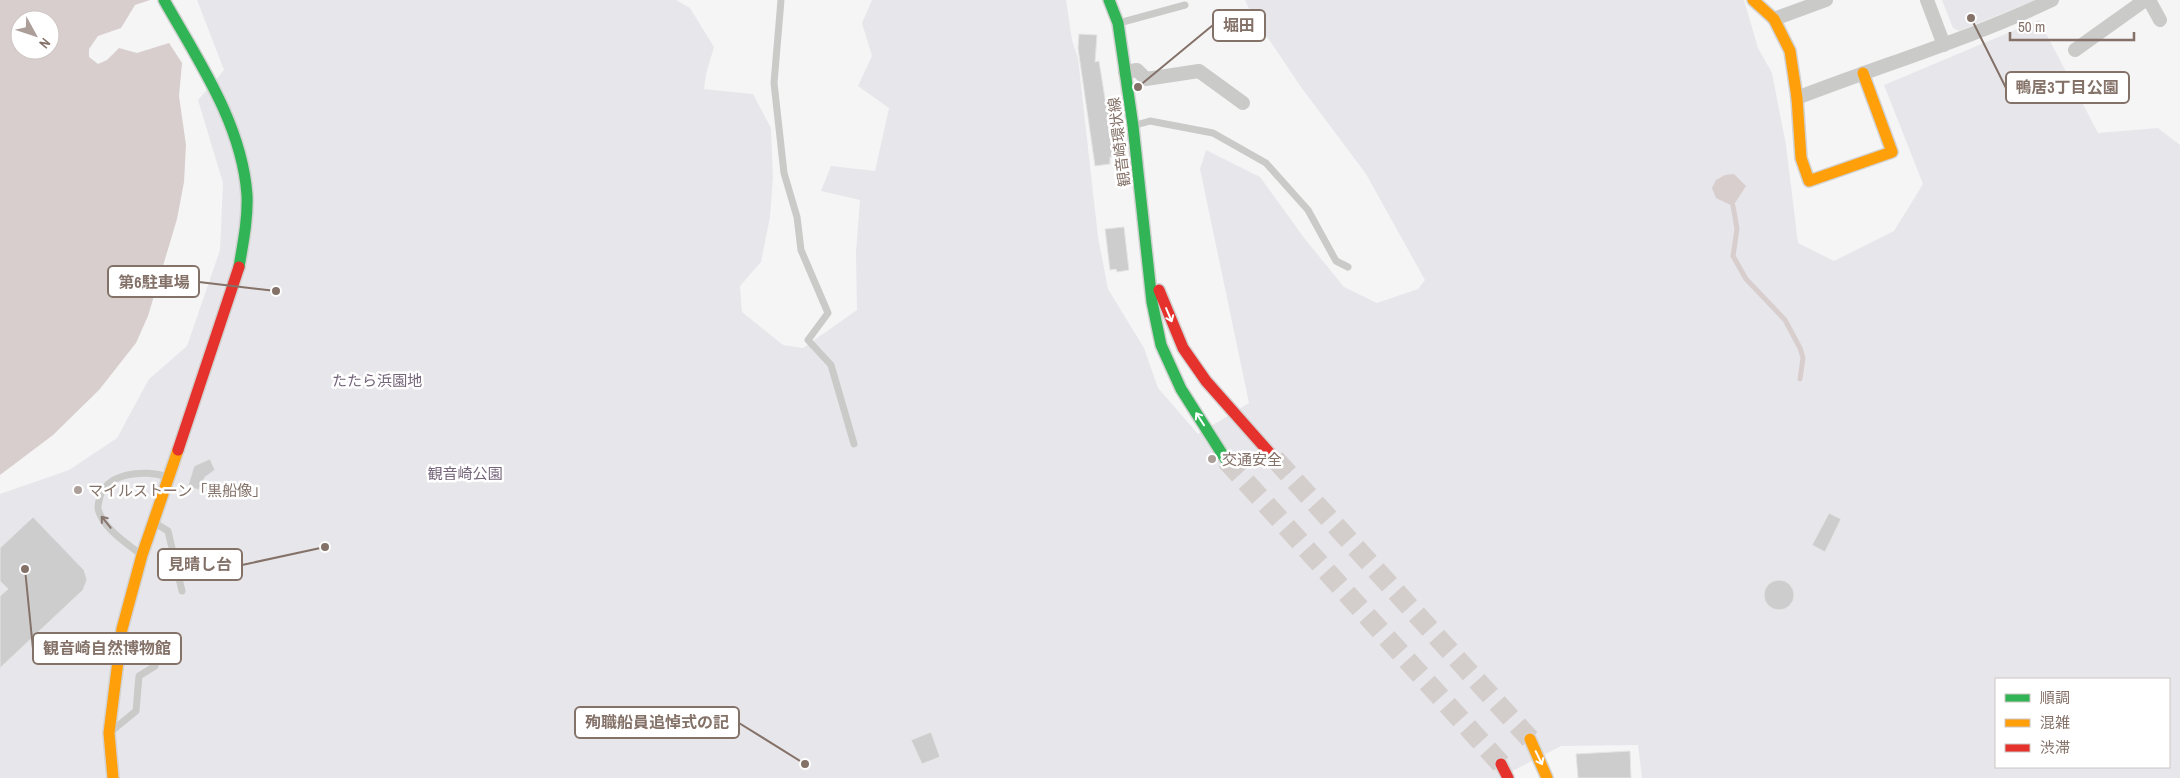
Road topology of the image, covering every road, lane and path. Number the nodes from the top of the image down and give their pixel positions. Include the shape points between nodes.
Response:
1 (164, 0) edge
2 (781, 0) edge
3 (1109, 0) edge
4 (1753, 0) edge
5 (1826, 0) edge
6 (1927, 0) edge
7 (2052, 0) edge
8 (2145, 0) edge
9 (2150, 0) edge
10 (1185, 5) dead end
11 (1774, 19) junction
12 (2160, 20) dead end
13 (1118, 23) junction
14 (1944, 45) junction
15 (2075, 50) dead end
16 (1125, 72) junction
17 (1863, 72) junction
18 (1797, 98) junction
19 (1243, 104) dead end
20 (1133, 126) junction
21 (1147, 252) junction
22 (1348, 267) dead end
23 (854, 444) dead end
24 (1275, 459) tunnel mouth
25 (1226, 460) tunnel mouth
26 (168, 477) junction
27 (153, 522) junction
28 (142, 554) junction
29 (182, 591) dead end
30 (154, 666) dead end
31 (109, 733) junction
32 (1530, 739) tunnel mouth
33 (1501, 764) tunnel mouth
34 (112, 778) edge
35 (1508, 778) edge
36 (1547, 778) edge

1 - 26 street via 212,85 235,137 247,194 246,228 238,272
2 - 23 lane via 774,83 784,172 797,218 801,250 828,312 808,340 831,365
3 - 13 street, 観音崎環状線
4 - 11 street
5 - 11 street
6 - 14 street
7 - 14 street
8 - 15 street
9 - 12 street
10 - 13 lane
11 - 18 street via 1790,51
13 - 16 street, 観音崎環状線
14 - 17 street
16 - 19 street via 1137,70 1146,79 1199,71
16 - 20 street, 観音崎環状線
17 - 18 street
17 - 18 street via 1892,152 1809,181 1801,158
20 - 21 street, 観音崎環状線
20 - 22 lane via 1150,120 1213,133 1266,163 1308,210 1336,261
21 -> 24 street, 観音崎環状線 via 1183,348 1206,381
25 -> 21 street, 観音崎環状線 via 1180,389 1161,345
26 - 27 street
28 -> 26 lane via 103,521 98,510 99,496 108,484 123,476 157,473
27 - 28 street
27 - 29 lane via 168,531
28 - 31 street via 122,629
30 - 31 lane via 139,676 136,711
31 - 34 street
32 -> 36 street
33 - 35 street

